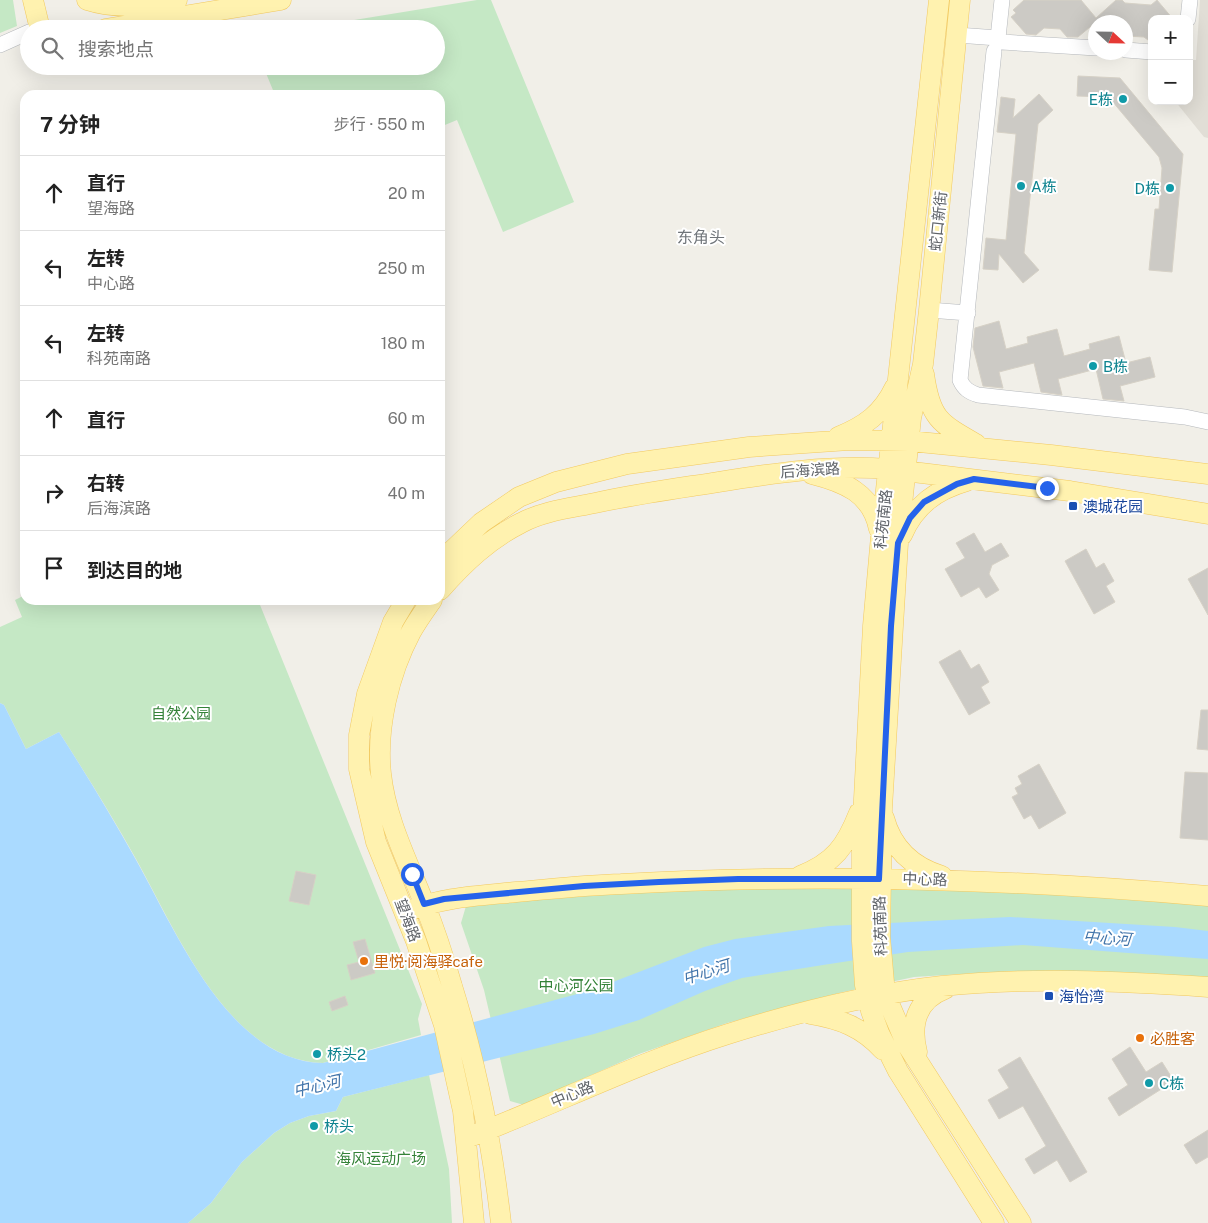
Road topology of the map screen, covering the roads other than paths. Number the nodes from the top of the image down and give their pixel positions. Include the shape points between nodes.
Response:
1 (33, 0) edge
2 (87, 0) edge
3 (176, 0) edge
4 (281, 0) edge
5 (939, 0) edge
6 (960, 0) edge
7 (1002, 0) edge
8 (1190, 0) edge
9 (1188, 15) edge
10 (38, 20) edge
11 (159, 20) edge
12 (957, 35) junction
13 (20, 36) edge
14 (0, 45) edge
15 (996, 45) junction
16 (1088, 47) edge
17 (1133, 51) edge
18 (1148, 52) edge
19 (929, 310) junction
20 (968, 313) junction
21 (923, 364) junction
22 (900, 376) junction
23 (1208, 422) edge
24 (828, 440) junction
25 (900, 441) junction
26 (985, 448) junction
27 (1051, 455) junction
28 (795, 470) junction
29 (897, 470) junction
30 (1208, 474) edge
31 (974, 479) junction
32 (1047, 488) junction
33 (1208, 514) edge
34 (889, 540) junction
35 (445, 557) edge
36 (445, 584) edge
37 (403, 605) edge
38 (429, 605) edge
39 (873, 805) junction
40 (792, 879) junction
41 (870, 879) junction
42 (961, 880) junction
43 (1208, 896) edge
44 (424, 904) junction
45 (405, 912) junction
46 (956, 985) junction
47 (1208, 987) edge
48 (877, 996) junction
49 (803, 1013) junction
50 (898, 1071) junction
51 (923, 1073) junction
52 (473, 1109) junction
53 (488, 1130) junction
54 (467, 1138) junction
55 (474, 1223) edge
56 (501, 1223) edge
57 (994, 1223) edge
58 (1021, 1223) edge

1 - 10 main road
2 - 3 main road via 129,7
4 - 11 main road
5 - 22 main road, 蛇口新街
6 - 12 main road, 蛇口新街
7 - 15 lane
8 - 9 lane
12 - 15 lane
12 - 19 main road, 蛇口新街
13 - 14 lane
15 - 16 lane via 1002,42
15 - 20 lane
17 - 18 lane
19 - 20 lane
19 - 21 main road, 蛇口新街
20 - 23 lane via 960,380 970,392
21 - 25 main road, 蛇口新街
21 - 26 main road via 932,411 953,431
22 - 24 main road via 874,418
22 - 25 main road, 蛇口新街
24 - 25 main road, 后海滨路
24 - 35 main road, 后海滨路 via 645,461 556,482 519,497 488,518
25 - 26 main road, 后海滨路
25 - 29 main road, 科苑南路
26 - 27 main road, 后海滨路
27 - 30 main road, 后海滨路
27 - 32 main road
28 - 29 main road, 后海滨路
28 - 34 main road via 842,483 862,495 874,510
28 - 36 main road, 后海滨路 via 636,494 543,514 492,540
29 - 31 main road, 后海滨路
29 - 34 main road, 科苑南路
31 - 32 main road, 后海滨路
31 - 34 main road via 941,491 924,502
32 - 33 main road, 后海滨路
34 - 39 main road, 科苑南路
37 - 45 main road, 望海路 via 393,622 367,694 359,735 359,769 376,842
38 - 44 main road, 望海路 via 411,632 395,672 381,734 381,775 396,834
39 - 40 main road via 837,854 819,868
39 - 41 main road, 科苑南路
39 - 42 main road via 904,855 928,872
40 - 41 main road, 中心路
40 - 44 main road, 中心路 via 584,886 444,899
41 - 42 main road, 中心路
41 - 48 main road, 科苑南路 via 873,975
42 - 43 main road, 中心路 via 1084,885
44 - 45 main road, 中心路
44 - 52 main road, 望海路 via 463,1020
45 - 52 main road, 望海路
46 - 47 main road, 中心路 via 1074,981
46 - 48 main road, 中心路
46 - 51 main road via 935,993 917,1011 913,1028
48 - 49 main road, 中心路
48 - 50 main road, 科苑南路 via 879,1033
48 - 51 main road, 科苑南路
49 - 50 main road via 840,1020 856,1028 878,1044
49 - 53 main road, 中心路 via 661,1057
50 - 57 main road, 科苑南路
51 - 58 main road, 科苑南路
52 - 53 main road, 望海路
52 - 54 main road, 望海路
53 - 54 main road, 中心路
53 - 56 main road, 望海路
54 - 55 main road, 望海路

